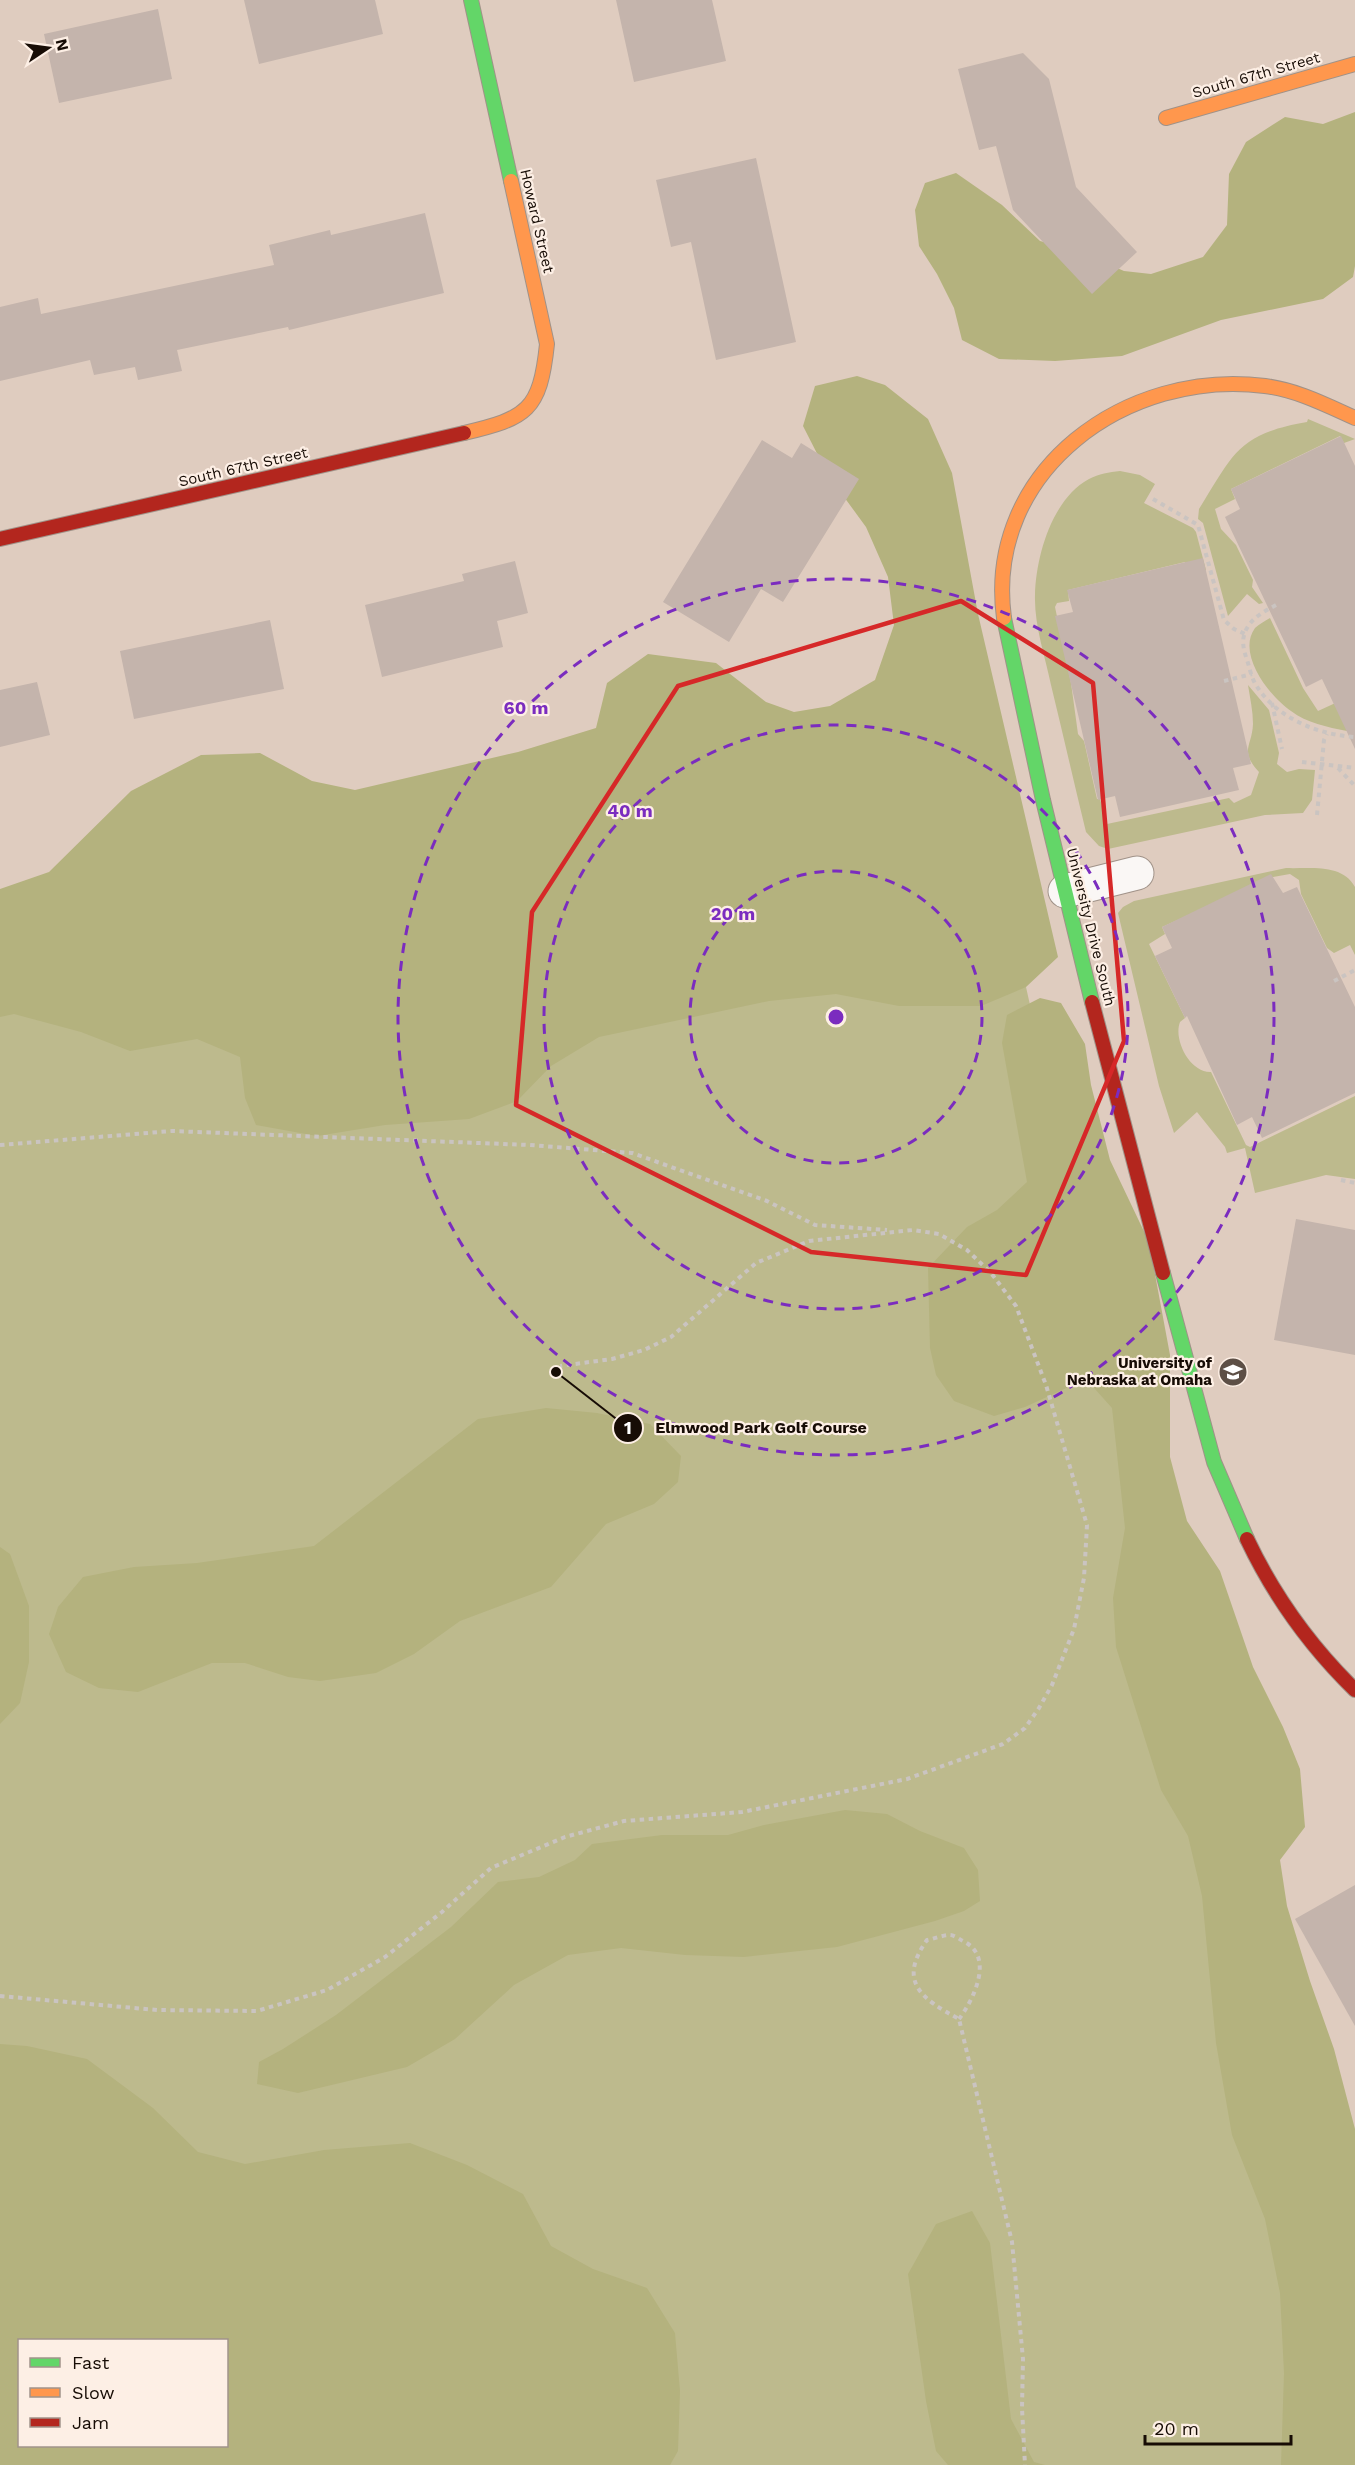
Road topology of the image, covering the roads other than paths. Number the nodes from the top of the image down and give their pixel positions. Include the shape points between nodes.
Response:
1 (471, 0) edge
2 (1355, 64) edge
3 (1166, 118) dead end
4 (1355, 418) edge
5 (494, 426) joint
6 (0, 539) edge
7 (1137, 873) dead end
8 (1065, 891) junction
9 (1355, 1690) edge

1 - 5 street, Howard Street via 547,344 544,372 525,412
2 - 3 street, South 67th Street
4 - 8 street, University Drive South via 1318,401 1265,386 1191,388 1125,408 1095,424 1064,448 1035,479 1004,549 1001,586 1025,725
5 - 6 street, South 67th Street
7 - 8 street
8 - 9 street, University Drive South via 1104,1052 1221,1482 1275,1593 1306,1637

